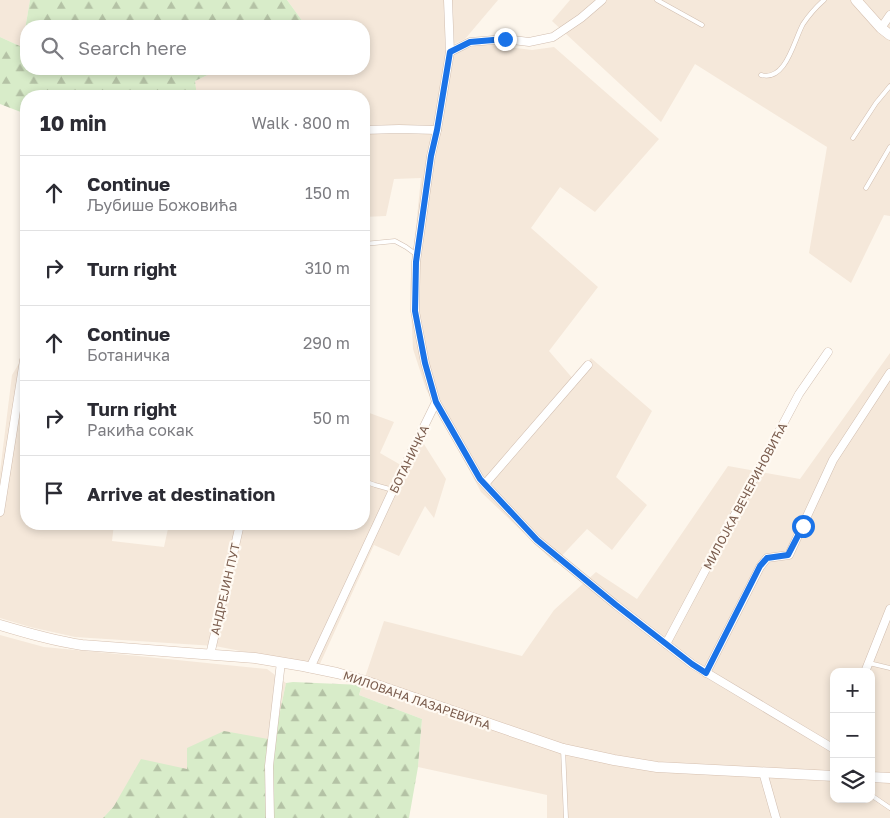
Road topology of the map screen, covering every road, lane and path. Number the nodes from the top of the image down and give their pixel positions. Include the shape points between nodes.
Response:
1 (448, 0) edge
2 (602, 0) edge
3 (657, 0) edge
4 (824, 0) edge
5 (856, 0) edge
6 (890, 15) edge
7 (702, 25) dead end
8 (881, 28) junction
9 (890, 35) edge
10 (450, 52) junction
11 (761, 75) dead end
12 (890, 86) edge
13 (370, 130) edge
14 (437, 130) junction
15 (853, 138) dead end
16 (890, 147) edge
17 (866, 188) dead end
18 (370, 243) edge
19 (417, 256) junction
20 (828, 352) dead end
21 (588, 365) dead end
22 (890, 373) edge
23 (20, 385) edge
24 (436, 402) junction
25 (370, 484) edge
26 (485, 484) junction
27 (393, 490) junction
28 (0, 512) edge
29 (239, 530) edge
30 (890, 609) edge
31 (0, 625) edge
32 (666, 644) junction
33 (210, 655) junction
34 (281, 662) junction
35 (869, 663) junction
36 (310, 668) junction
37 (867, 668) edge
38 (890, 668) edge
39 (706, 673) junction
40 (830, 744) edge
41 (563, 749) junction
42 (763, 772) junction
43 (830, 776) edge
44 (875, 777) edge
45 (890, 778) edge
46 (875, 798) edge
47 (890, 808) edge
48 (270, 818) edge
49 (566, 818) edge
50 (776, 818) edge

1 - 10 street
2 - 10 street via 553,37 529,42 505,39 470,42
3 - 7 lane
4 - 11 lane via 803,25 782,68 773,75
5 - 8 street
6 - 8 street
8 - 9 street
10 - 14 street
12 - 15 lane
13 - 14 street
14 - 19 street
16 - 17 lane
18 - 19 lane via 395,241
19 - 24 street via 415,311
20 - 32 street, МИЛОЈКА ВЕЧЕРИНОВИЋА via 799,394
21 - 26 street
22 - 39 street via 833,460 788,555 767,558 760,566
23 - 28 street
24 - 26 street
24 - 27 street, БОТАНИЧКА
25 - 27 lane
26 - 32 street via 537,540
27 - 36 street, БОТАНИЧКА
29 - 33 street, АНДРЕЈИН ПУТ
30 - 35 street
31 - 33 street, МИЛОВАНА ЛАЗАРЕВИЋА via 74,644
32 - 39 street
33 - 34 street, МИЛОВАНА ЛАЗАРЕВИЋА
34 - 36 street, МИЛОВАНА ЛАЗАРЕВИЋА
34 - 48 street via 269,766
35 - 37 street
35 - 38 lane
36 - 41 street, МИЛОВАНА ЛАЗАРЕВИЋА via 364,681
39 - 40 street
41 - 42 street, МИЛОВАНА ЛАЗАРЕВИЋА via 657,766
41 - 49 lane
42 - 43 street, МИЛОВАНА ЛАЗАРЕВИЋА
42 - 50 street
44 - 45 street
46 - 47 lane

